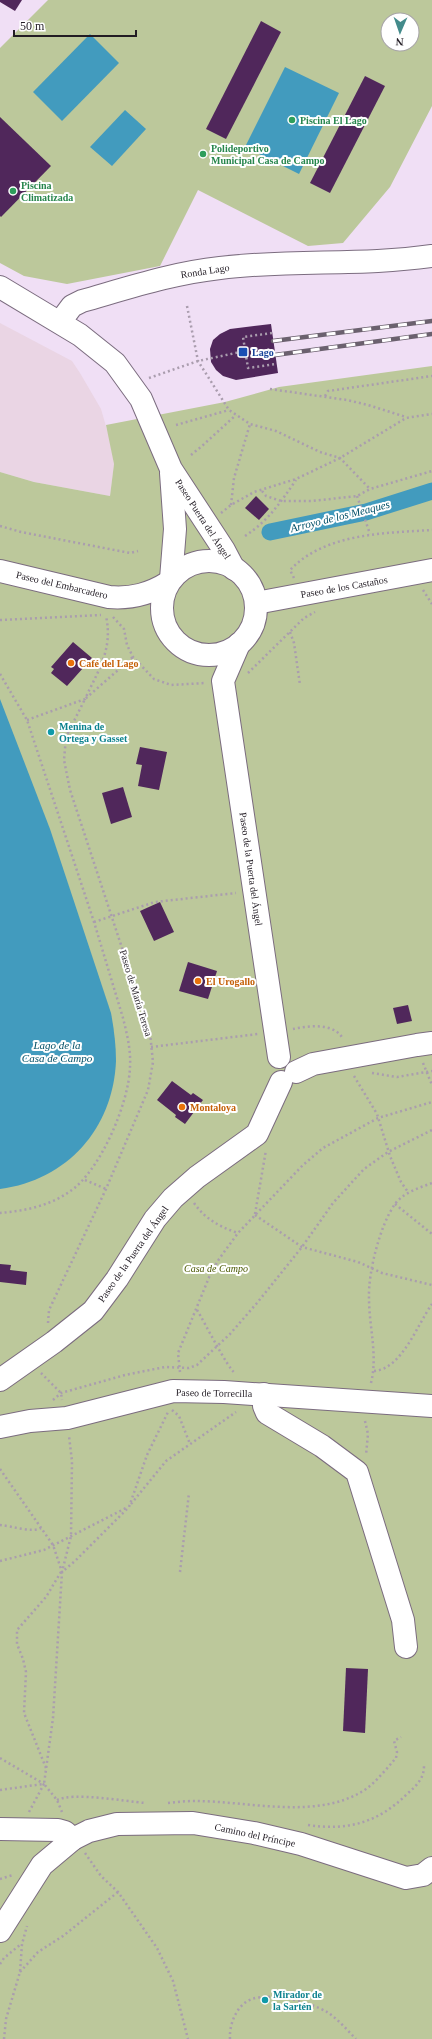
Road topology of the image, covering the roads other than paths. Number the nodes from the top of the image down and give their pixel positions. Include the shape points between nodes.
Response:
1 (432, 256) edge
2 (0, 286) edge
3 (60, 322) junction
4 (171, 469) junction
5 (234, 569) junction
6 (0, 571) edge
7 (430, 579) edge
8 (170, 580) junction
9 (256, 603) junction
10 (239, 644) junction
11 (191, 652) junction
12 (215, 682) junction
13 (432, 1043) edge
14 (288, 1077) junction
15 (0, 1380) edge
16 (259, 1398) junction
17 (432, 1406) edge
18 (0, 1427) edge
19 (406, 1647) dead end
20 (0, 1829) edge
21 (69, 1836) junction
22 (432, 1868) edge
23 (0, 1931) edge

1 - 3 street, Ronda Lago via 362,262 220,268 179,275 82,301 72,306
2 - 3 street, Paseo Puerta del Ángel
3 - 4 street, Paseo Puerta del Ángel via 115,363 128,379 148,412
4 - 5 street, Paseo Puerta del Ángel
4 - 8 street, Paseo Puerta del Ángel via 175,529
5 - 8 street via 216,562 204,561 186,567
5 - 9 street via 247,581
6 - 8 street, Paseo del Embarcadero via 121,598 150,592
7 - 9 street, Paseo de los Castaños
8 - 11 street via 162,603 164,624 168,634
9 - 10 street via 252,627
10 - 11 street via 216,655
10 - 12 street
11 - 12 street
12 - 14 street, Paseo de la Puerta del Ángel via 254,891 279,1057 288,1058 296,1066
13 - 14 street via 353,1063 313,1064
14 - 15 street, Paseo de la Puerta del Ángel via 257,1134 183,1189 155,1219 104,1296 80,1322
16 - 17 street, Paseo de Torrecilla via 364,1400
16 - 18 street, Paseo de Torrecilla via 174,1397 67,1418
16 - 19 street via 267,1413 322,1446 357,1472 403,1620
20 - 21 street via 52,1830
21 - 22 street, Camino del Príncipe via 117,1824 193,1823 285,1840 400,1877 417,1877
21 - 23 street via 42,1865

